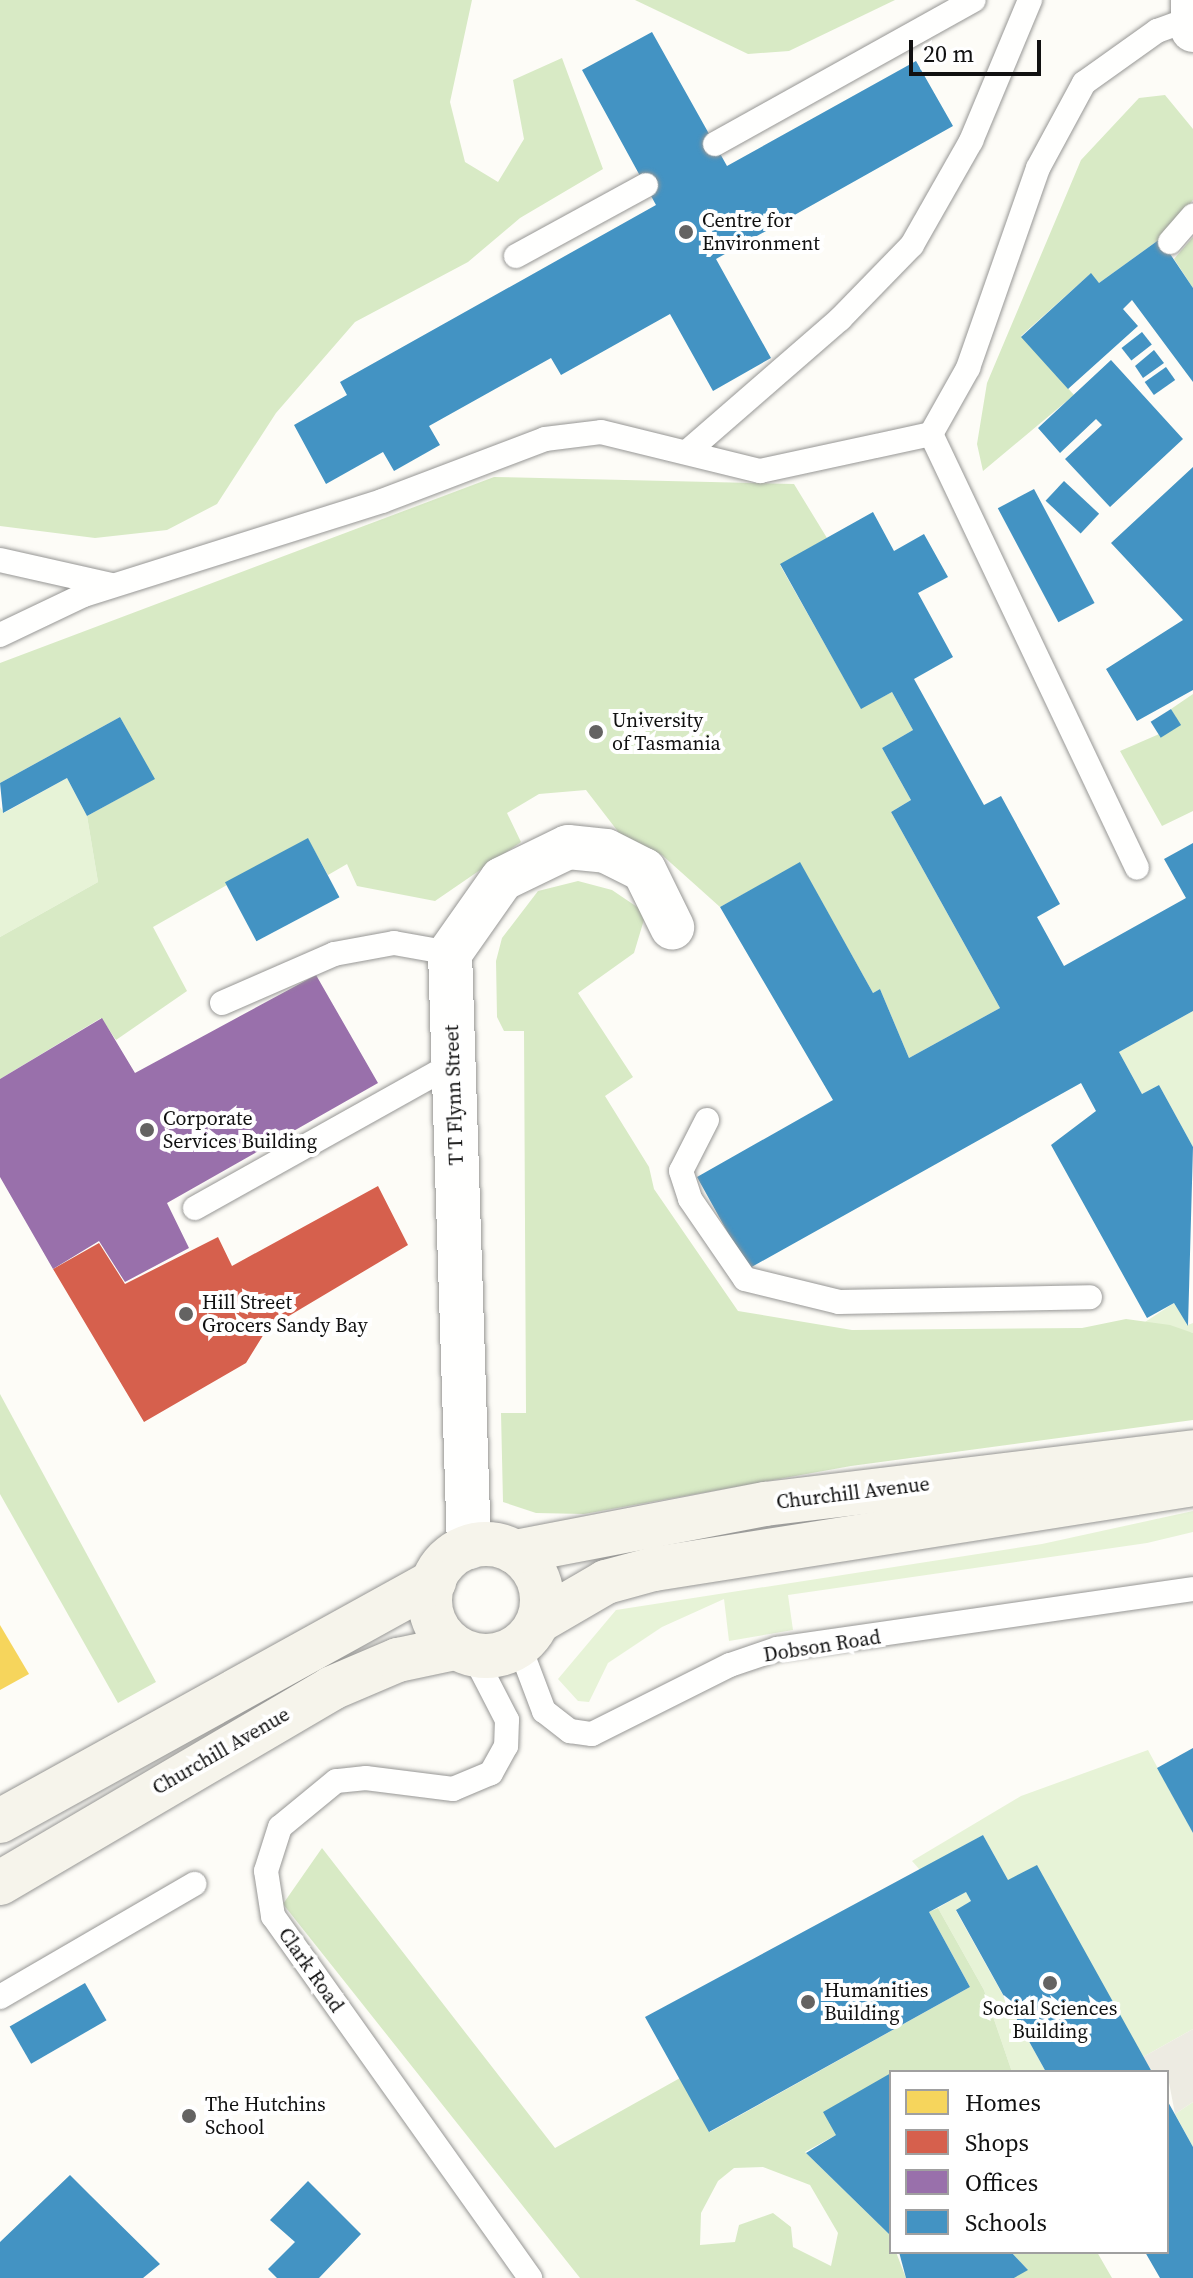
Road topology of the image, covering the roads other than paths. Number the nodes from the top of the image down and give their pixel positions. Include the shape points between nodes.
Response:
1 (974, 0) edge
2 (1030, 0) edge
3 (1192, 16) edge
4 (715, 144) dead end
5 (646, 185) dead end
6 (1193, 216) edge
7 (1170, 242) dead end
8 (516, 256) dead end
9 (931, 434) junction
10 (687, 452) junction
11 (0, 560) edge
12 (111, 585) junction
13 (0, 635) edge
14 (1137, 868) dead end
15 (672, 927) dead end
16 (450, 953) junction
17 (222, 1003) dead end
18 (453, 1064) junction
19 (707, 1120) dead end
20 (195, 1208) dead end
21 (1090, 1297) dead end
22 (1193, 1452) edge
23 (1193, 1484) edge
24 (469, 1547) junction
25 (515, 1552) junction
26 (434, 1581) junction
27 (1193, 1589) edge
28 (529, 1633) junction
29 (464, 1652) junction
30 (544, 1711) junction
31 (507, 1728) junction
32 (0, 1821) edge
33 (0, 1883) edge
34 (194, 1884) dead end
35 (0, 1997) edge
36 (530, 2278) edge

1 - 4 lane
2 - 10 lane via 971,141 912,245 819,338
3 - 9 lane via 1157,31 1084,83 1038,168 968,368
5 - 8 lane
6 - 7 lane
9 - 10 lane via 760,471
9 - 14 lane
10 - 12 lane via 601,432 545,439 382,501
11 - 12 lane
12 - 13 lane
15 - 16 street via 644,870 606,851 568,847 502,879
16 - 17 lane via 394,943 334,954
16 - 18 street, T T Flynn Street
18 - 20 lane
18 - 24 street, T T Flynn Street
19 - 21 lane via 681,1171 690,1199 745,1279 839,1302
22 - 25 street, Churchill Avenue via 765,1504
23 - 28 street via 654,1569 606,1582
24 - 25 street
24 - 26 street
25 - 28 street via 537,1575
26 - 29 street via 432,1617
26 - 32 street
27 - 30 lane, Dobson Road via 777,1649 719,1670 605,1732 570,1731
28 - 29 street
28 - 30 lane
29 - 31 lane via 505,1709
29 - 33 street, Churchill Avenue via 398,1660 332,1688
30 - 31 lane
31 - 36 lane, Clark Road via 498,1764 467,1787 336,1781 280,1827 266,1871 273,1916
34 - 35 lane

